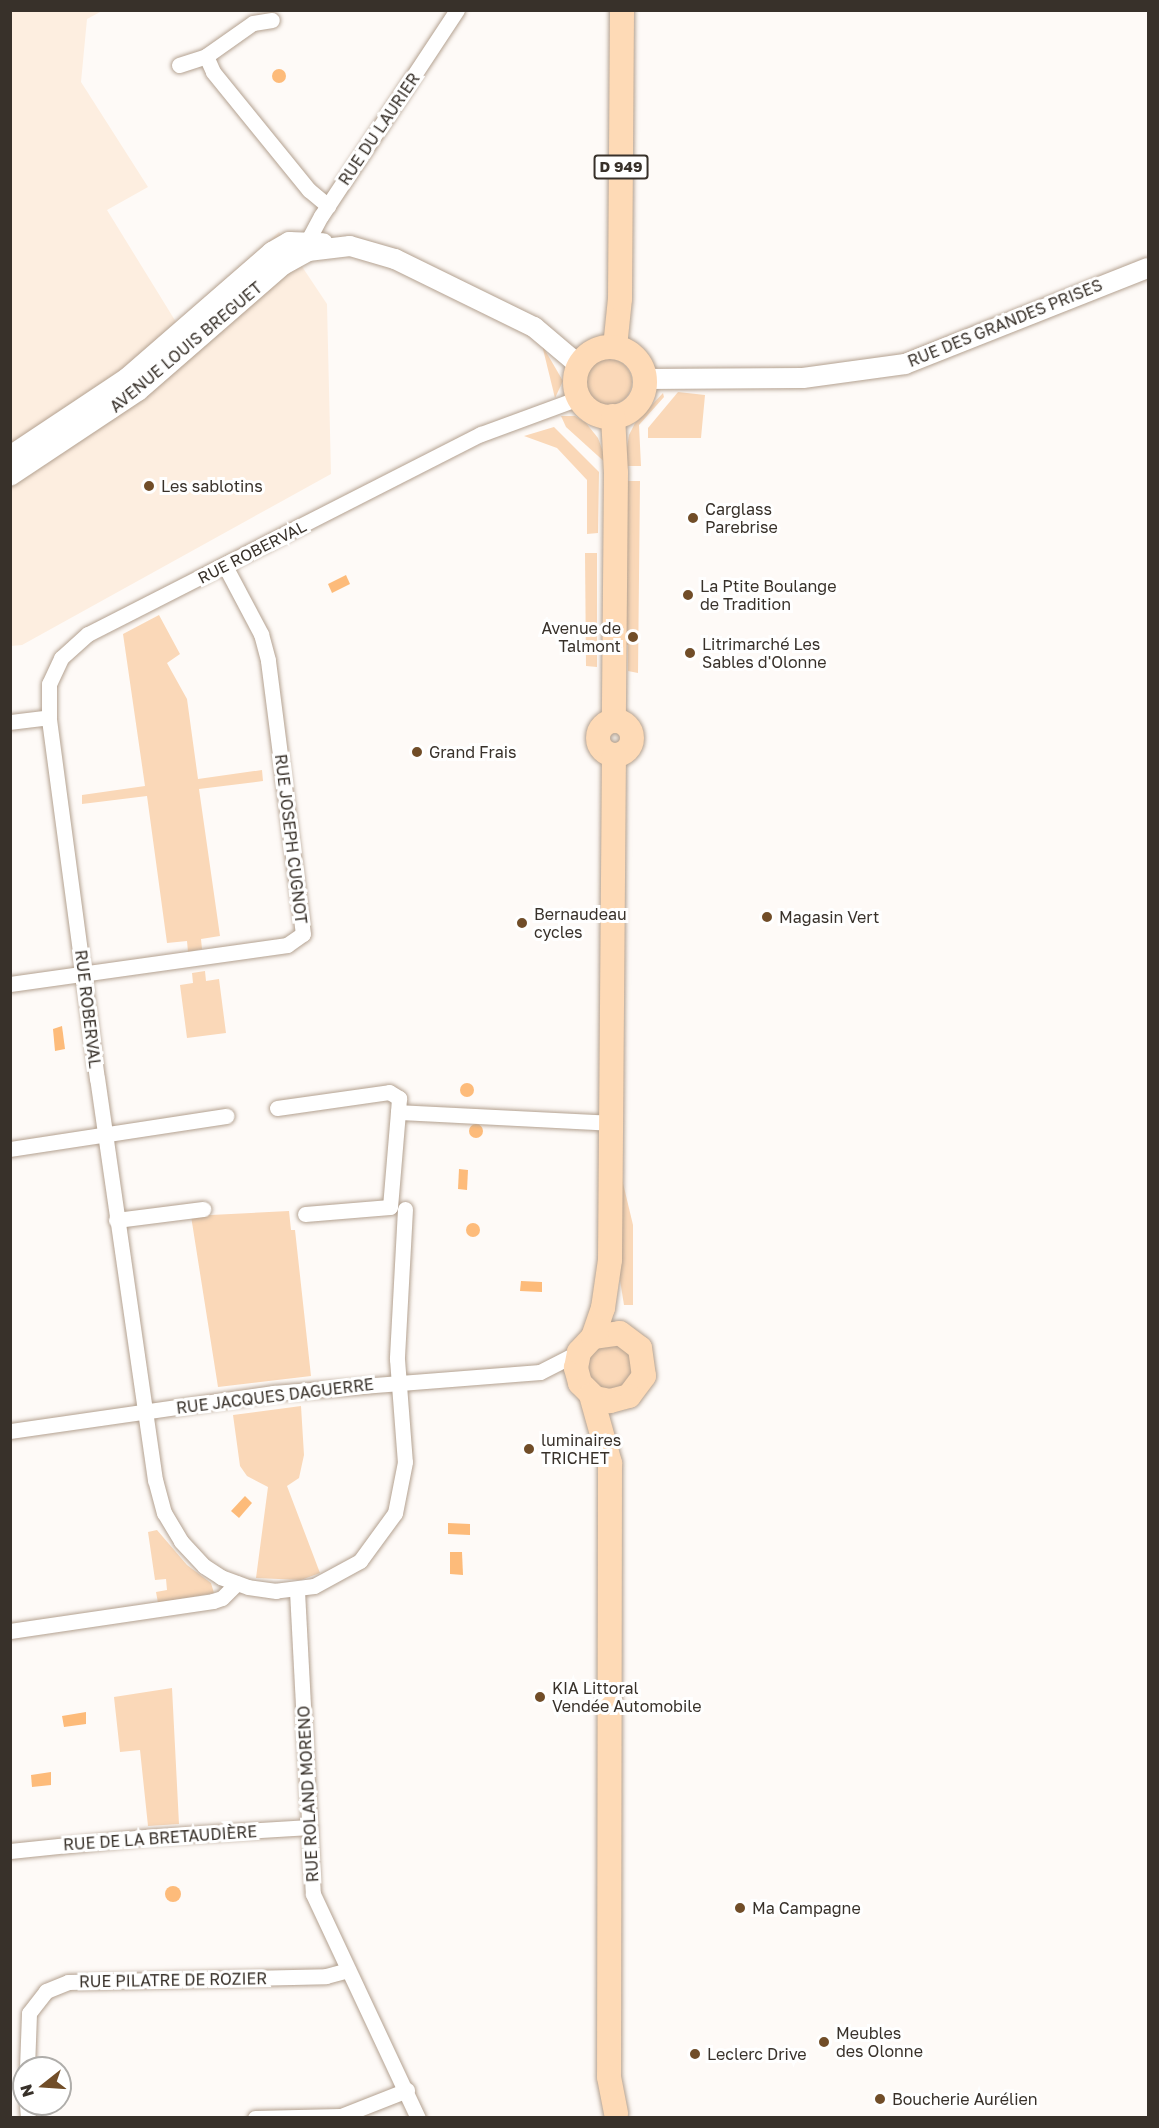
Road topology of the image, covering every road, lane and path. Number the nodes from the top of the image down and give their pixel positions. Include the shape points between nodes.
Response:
1 (457, 10) edge
2 (622, 10) edge
3 (272, 20) dead end
4 (206, 56) junction
5 (179, 65) dead end
6 (328, 206) junction
7 (308, 246) junction
8 (1149, 268) edge
9 (615, 347) junction
10 (579, 365) junction
11 (644, 379) junction
12 (579, 398) junction
13 (613, 416) junction
14 (10, 456) edge
15 (10, 476) edge
16 (225, 566) junction
17 (49, 717) junction
18 (10, 722) edge
19 (83, 973) junction
20 (10, 984) edge
21 (278, 1108) dead end
22 (398, 1112) junction
23 (226, 1116) dead end
24 (612, 1122) junction
25 (105, 1137) junction
26 (10, 1149) edge
27 (203, 1209) dead end
28 (405, 1209) dead end
29 (305, 1214) dead end
30 (116, 1220) junction
31 (610, 1260) junction
32 (629, 1337) junction
33 (586, 1344) junction
34 (540, 1372) junction
35 (398, 1382) junction
36 (586, 1389) junction
37 (629, 1396) junction
38 (142, 1410) junction
39 (10, 1431) edge
40 (610, 1463) junction
41 (237, 1583) junction
42 (297, 1591) junction
43 (10, 1631) edge
44 (310, 1827) junction
45 (10, 1851) edge
46 (348, 1970) junction
47 (27, 2056) edge
48 (407, 2090) junction
49 (619, 2116) edge
50 (255, 2118) edge
51 (418, 2118) edge

1 - 6 street, RUE DU LAURIER
2 - 9 main road, D 949 via 620,299
3 - 4 street via 253,23
4 - 5 street
4 - 6 street via 213,72 302,181
6 - 7 street, RUE DU LAURIER
7 - 10 street, AVENUE LOUIS BREGUET via 350,246 395,259 534,327
7 - 14 street, AVENUE LOUIS BREGUET via 289,242 272,252 127,378
7 - 15 street, AVENUE LOUIS BREGUET via 138,391
8 - 11 street, RUE DES GRANDES PRISES via 905,364 803,378
9 - 10 main road via 591,352
9 - 11 main road via 635,358
10 - 12 main road via 575,378
11 - 13 main road via 642,394 634,407
12 - 13 main road via 590,410
12 - 16 street, RUE ROBERVAL via 481,434
13 - 24 main road via 614,721 605,724 598,736 600,747 614,756
16 - 17 street, RUE ROBERVAL via 72,645 49,684
16 - 19 street, RUE JOSEPH CUGNOT via 261,634 268,660 303,934 287,945
17 - 18 street
17 - 19 street, RUE ROBERVAL
19 - 20 street
19 - 25 street, RUE ROBERVAL
21 - 22 street via 389,1092 399,1098
22 - 24 street
22 - 29 street via 390,1207
23 - 25 street
24 - 31 main road
25 - 26 street
25 - 30 street, RUE ROBERVAL
27 - 30 street
28 - 35 street, RUE ROBERVAL
30 - 38 street, RUE ROBERVAL
31 - 32 main road
31 - 33 main road via 603,1308
32 - 33 main road via 611,1332
32 - 37 main road via 640,1348 645,1367 641,1384
33 - 34 street
33 - 36 main road via 576,1368
34 - 35 street, RUE JACQUES DAGUERRE
34 - 36 street
35 - 38 street, RUE JACQUES DAGUERRE
35 - 42 street, RUE ROBERVAL via 405,1462 395,1513 360,1561 330,1580
36 - 37 main road via 610,1401
36 - 40 main road
37 - 40 main road
38 - 39 street, RUE JACQUES DAGUERRE
38 - 41 street, RUE ROBERVAL via 159,1497 171,1527 204,1566
40 - 49 main road via 609,2077
41 - 42 street, RUE ROBERVAL
41 - 43 street via 213,1601
42 - 44 street, RUE ROLAND MORENO
44 - 45 street, RUE DE LA BRETAUDIÈRE via 145,1837
44 - 46 street, RUE ROLAND MORENO via 313,1894
46 - 47 street, RUE PILATRE DE ROZIER via 326,1976 68,1982 46,1991 29,2013
46 - 48 street, RUE ROLAND MORENO
48 - 50 street via 341,2116
48 - 51 street, RUE ROLAND MORENO

